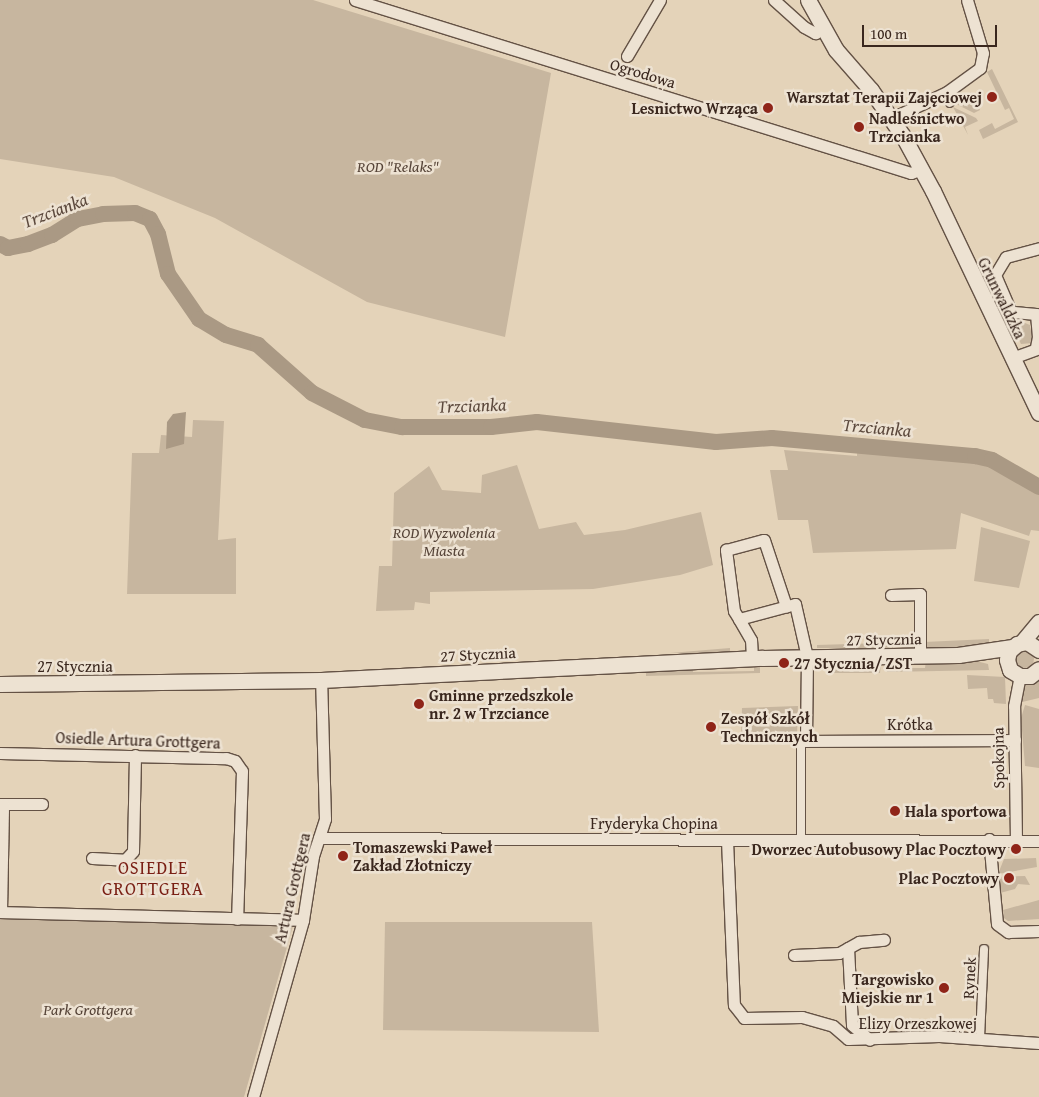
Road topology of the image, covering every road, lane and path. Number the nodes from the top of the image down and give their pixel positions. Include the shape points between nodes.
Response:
1 (355, 0) edge
2 (660, 0) edge
3 (774, 0) edge
4 (808, 0) edge
5 (967, 0) edge
6 (823, 29) junction
7 (627, 56) dead end
8 (892, 118) junction
9 (922, 169) junction
10 (1039, 248) edge
11 (962, 251) junction
12 (1038, 342) edge
13 (1016, 356) junction
14 (1039, 395) edge
15 (1039, 413) edge
16 (891, 596) dead end
17 (786, 606) junction
18 (739, 618) junction
19 (1039, 622) edge
20 (1017, 645) junction
21 (1039, 650) edge
22 (958, 655) junction
23 (920, 656) junction
24 (752, 658) junction
25 (806, 658) junction
26 (1028, 674) edge
27 (321, 680) junction
28 (0, 684) edge
29 (1014, 740) junction
30 (806, 741) junction
31 (0, 753) edge
32 (135, 755) junction
33 (1, 804) edge
34 (42, 804) dead end
35 (319, 838) junction
36 (801, 839) junction
37 (989, 839) junction
38 (727, 840) junction
39 (1016, 841) junction
40 (1039, 841) edge
41 (92, 858) dead end
42 (0, 912) edge
43 (237, 919) junction
44 (303, 920) junction
45 (1039, 931) edge
46 (884, 940) dead end
47 (848, 948) junction
48 (984, 948) dead end
49 (794, 955) dead end
50 (852, 1025) junction
51 (832, 1026) junction
52 (980, 1038) junction
53 (870, 1040) junction
54 (1039, 1043) edge
55 (253, 1097) edge

1 - 9 street, Ogrodowa via 911,173
2 - 7 street
3 - 6 street via 804,27 815,32
4 - 6 main road, Grunwaldzka
5 - 8 street via 984,53 982,63 947,98
6 - 8 main road, Grunwaldzka via 836,50
8 - 9 main road, Grunwaldzka
9 - 11 main road, Grunwaldzka
10 - 12 street via 1006,257 995,275 1011,312 1036,314
11 - 13 main road, Grunwaldzka via 975,282
11 - 13 main road, Grunwaldzka via 986,285
12 - 13 street
13 - 14 main road, Grunwaldzka
13 - 15 main road, Grunwaldzka
16 - 23 street via 920,594
17 - 18 street
17 - 18 street via 764,540 726,550 734,611
17 - 25 street via 795,604
18 - 24 street via 752,640
19 - 20 main road
20 - 21 main road via 1032,644
20 - 22 main road, 27 Stycznia
20 - 26 main road via 1007,655
22 - 23 main road, 27 Stycznia
22 - 26 main road, 27 Stycznia via 992,661
23 - 25 main road, 27 Stycznia
24 - 25 main road, 27 Stycznia
24 - 27 main road, 27 Stycznia
25 - 30 street
26 - 29 street, Spokojna via 1015,692
27 - 28 main road, 27 Stycznia
27 - 35 street, Artura Grottgera via 325,819
29 - 30 street, Krótka
29 - 39 street, Spokojna
30 - 36 street via 801,744
31 - 32 street, Osiedle Artura Grottgera
32 - 41 street via 133,851 124,860
32 - 43 street, Osiedle Artura Grottgera via 226,758 235,761 242,771
33 - 34 street
33 - 42 street
35 - 38 street, Fryderyka Chopina
35 - 44 street, Artura Grottgera
36 - 37 street, Fryderyka Chopina
36 - 38 street, Fryderyka Chopina
37 - 39 street
37 - 45 street via 997,924 1008,932
38 - 51 street, Elizy Orzeszkowej via 734,1005 738,1013 744,1018 802,1017
39 - 40 street
42 - 43 street
43 - 44 street
44 - 55 street, Artura Grottgera
46 - 47 street via 859,942
47 - 49 street via 839,953
47 - 50 street
48 - 52 street, Rynek
50 - 51 street
50 - 53 street
51 - 53 street, Elizy Orzeszkowej via 848,1039
52 - 53 street, Elizy Orzeszkowej via 939,1036
52 - 54 street, Elizy Orzeszkowej

